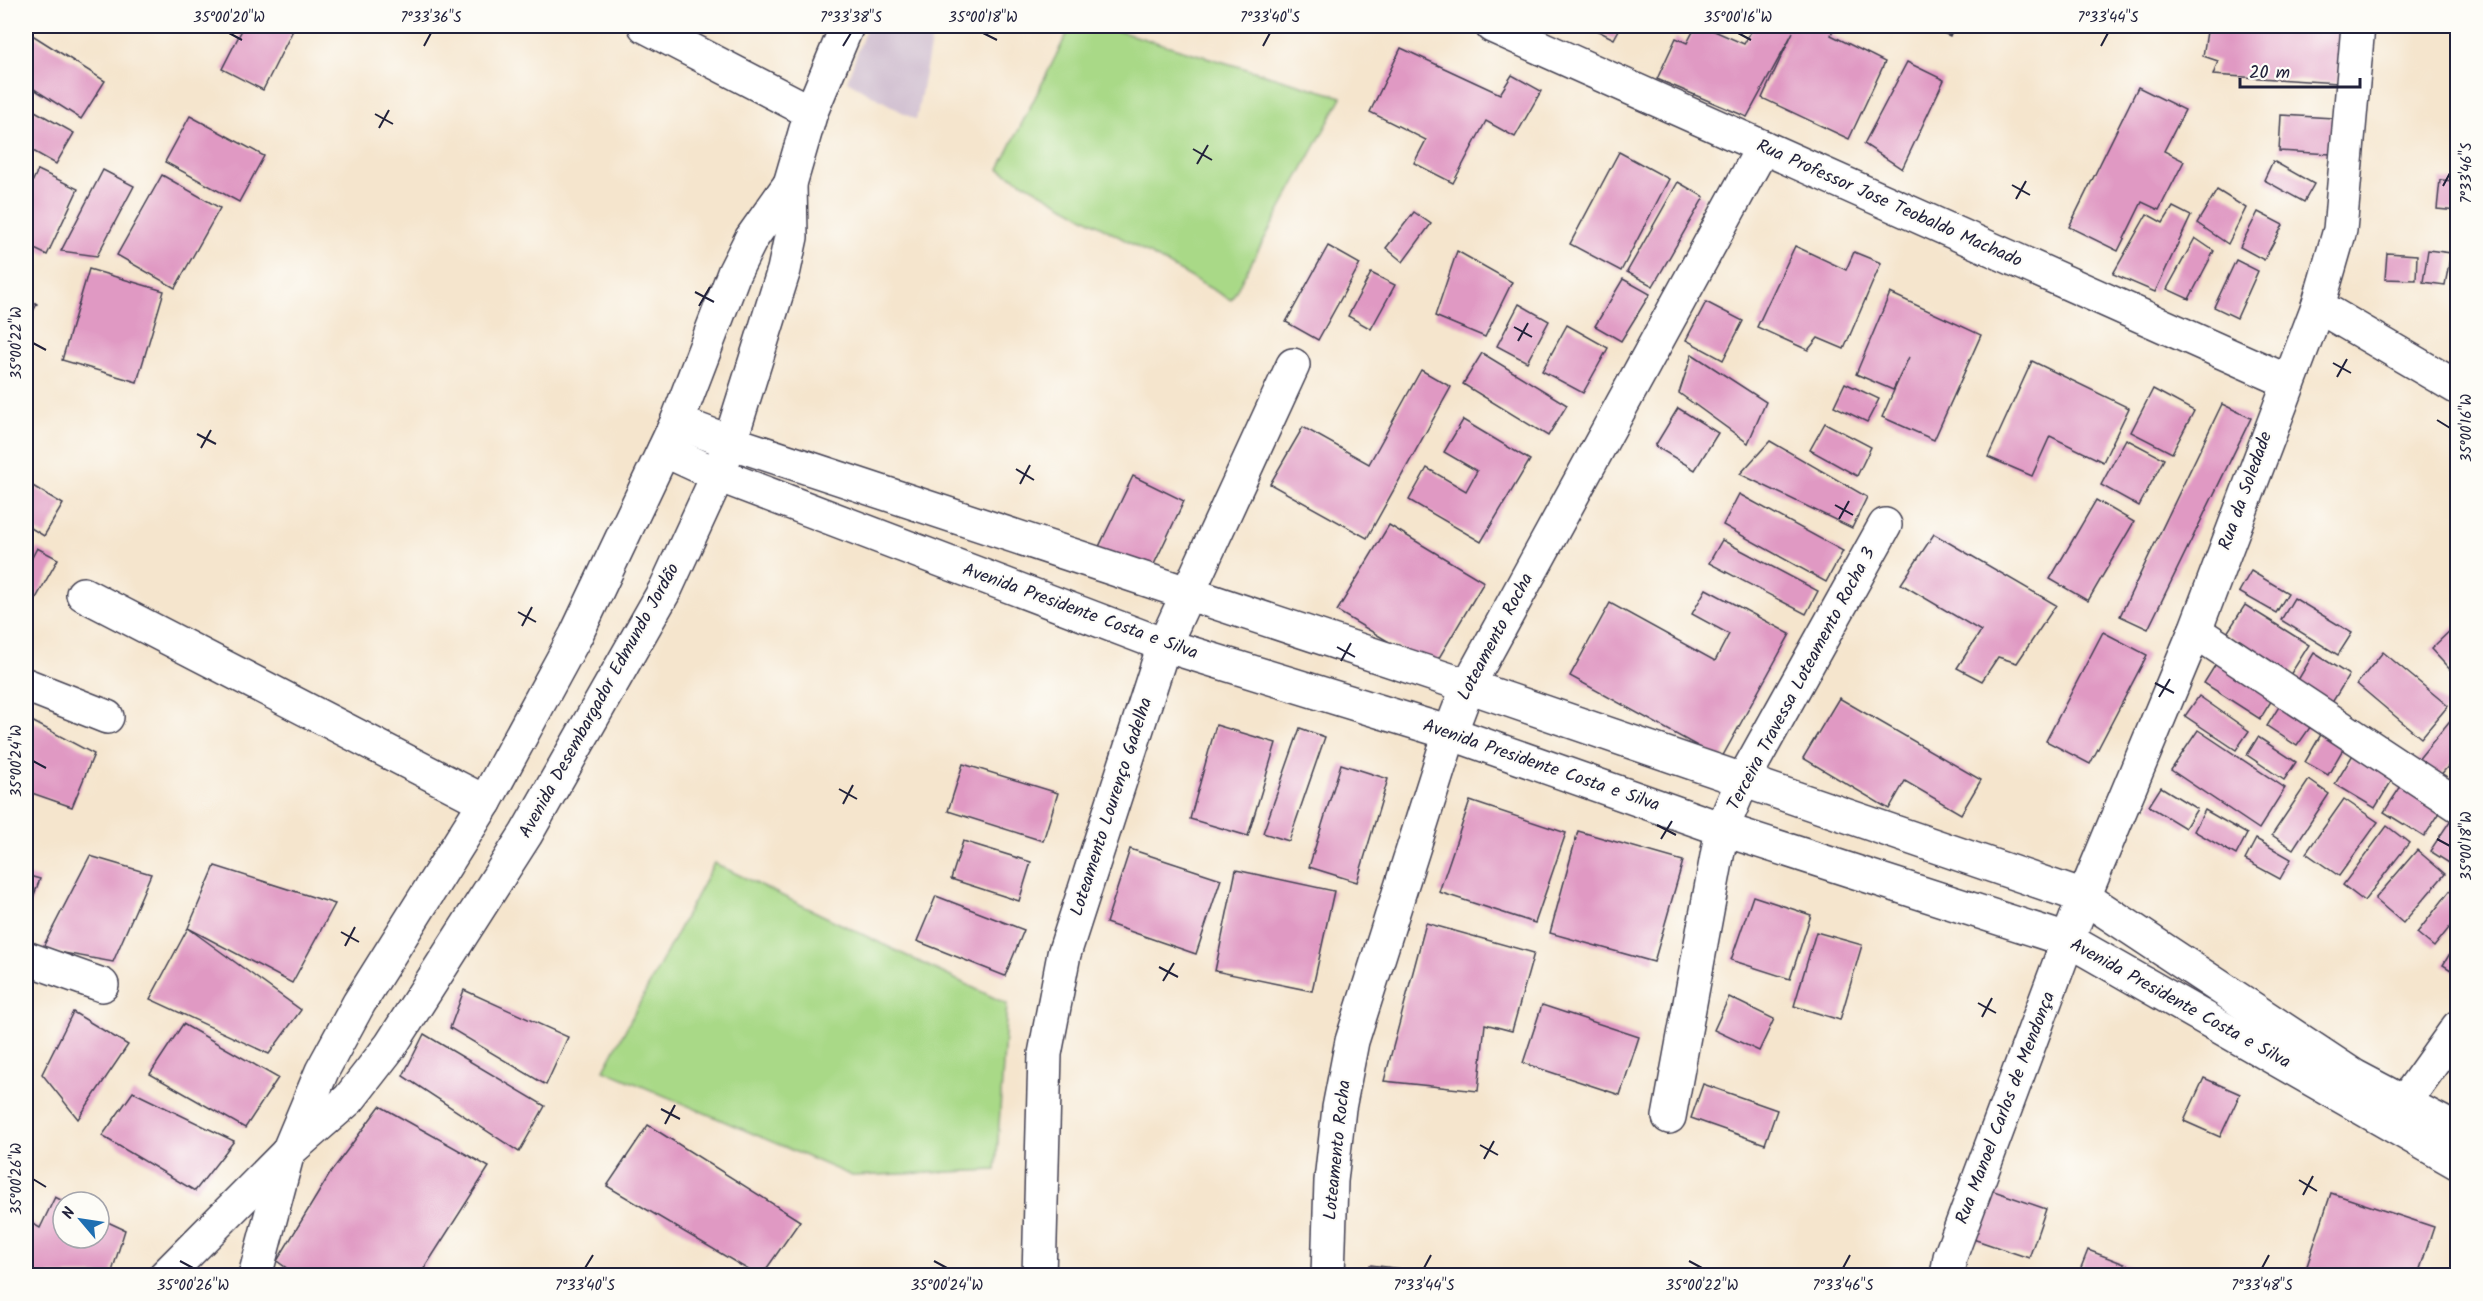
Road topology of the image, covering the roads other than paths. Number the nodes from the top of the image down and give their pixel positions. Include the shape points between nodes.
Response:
1 (645, 26) edge
2 (847, 26) edge
3 (1492, 26) edge
4 (2358, 26) edge
5 (812, 112) junction
6 (1762, 147) junction
7 (790, 184) junction
8 (2318, 306) junction
9 (1293, 365) dead end
10 (2287, 381) junction
11 (2457, 388) edge
12 (671, 436) junction
13 (730, 442) junction
14 (718, 475) junction
15 (1885, 525) dead end
16 (83, 594) dead end
17 (1186, 594) junction
18 (2195, 631) junction
19 (1164, 645) junction
20 (26, 685) edge
21 (1468, 686) junction
22 (107, 717) dead end
23 (1450, 733) junction
24 (1742, 782) junction
25 (484, 802) junction
26 (2457, 805) edge
27 (1722, 829) junction
28 (2084, 897) junction
29 (2070, 941) junction
30 (26, 958) edge
31 (102, 985) dead end
32 (2457, 1027) edge
33 (2397, 1112) junction
34 (1669, 1117) dead end
35 (2457, 1131) edge
36 (288, 1152) junction
37 (2457, 1163) edge
38 (165, 1275) edge
39 (255, 1275) edge
40 (1039, 1275) edge
41 (1328, 1275) edge
42 (1947, 1275) edge

1 - 5 street
2 - 5 street, Avenida Desembargador Edmundo Jordão
3 - 6 street, Rua Professor Jose Teobaldo Machado
4 - 8 street, Rua da Soledade via 2340,230
5 - 7 street, Avenida Desembargador Edmundo Jordão
6 - 10 street, Rua Professor Jose Teobaldo Machado
6 - 21 street, Loteamento Rocha
7 - 12 street via 751,239 734,273
7 - 13 street, Avenida Desembargador Edmundo Jordão via 791,237 784,270
8 - 10 street, Rua da Soledade
8 - 11 street
9 - 17 street, Loteamento Lourenço Gadelha
10 - 18 street, Rua da Soledade
12 - 13 street, Avenida Presidente Costa e Silva
12 - 14 street, Avenida Presidente Costa e Silva
12 - 25 street via 576,635
13 - 14 street, Avenida Desembargador Edmundo Jordão
13 - 17 street, Avenida Presidente Costa e Silva
14 - 19 street, Avenida Presidente Costa e Silva
14 - 36 street, Avenida Desembargador Edmundo Jordão via 666,588 526,834 371,1071 349,1099
15 - 24 street, Terceira Travessa Loteamento Rocha 3
16 - 25 street
17 - 19 street, Loteamento Lourenço Gadelha
17 - 21 street, Avenida Presidente Costa e Silva
18 - 26 street
18 - 28 street, Rua da Soledade
19 - 23 street, Avenida Presidente Costa e Silva
19 - 40 street, Loteamento Lourenço Gadelha via 1064,954 1056,994 1045,1054
20 - 22 street
21 - 23 street, Loteamento Rocha
21 - 24 street, Avenida Presidente Costa e Silva
23 - 27 street, Avenida Presidente Costa e Silva
23 - 41 street, Loteamento Rocha via 1352,1041 1331,1181
24 - 27 street, Terceira Travessa Loteamento Rocha 3
24 - 28 street, Avenida Presidente Costa e Silva
25 - 36 street via 337,1041
27 - 29 street, Avenida Presidente Costa e Silva
27 - 34 street, Terceira Travessa Loteamento Rocha 3
28 - 29 street, Rua da Soledade
28 - 33 street, Avenida Presidente Costa e Silva via 2354,1076
29 - 33 street, Avenida Presidente Costa e Silva
29 - 42 street, Rua Manoel Carlos de Mendonça via 1950,1257
30 - 31 street
32 - 33 street
33 - 35 street, Avenida Presidente Costa e Silva
33 - 37 street, Avenida Presidente Costa e Silva
36 - 38 street, Avenida Desembargador Edmundo Jordão
36 - 39 street

